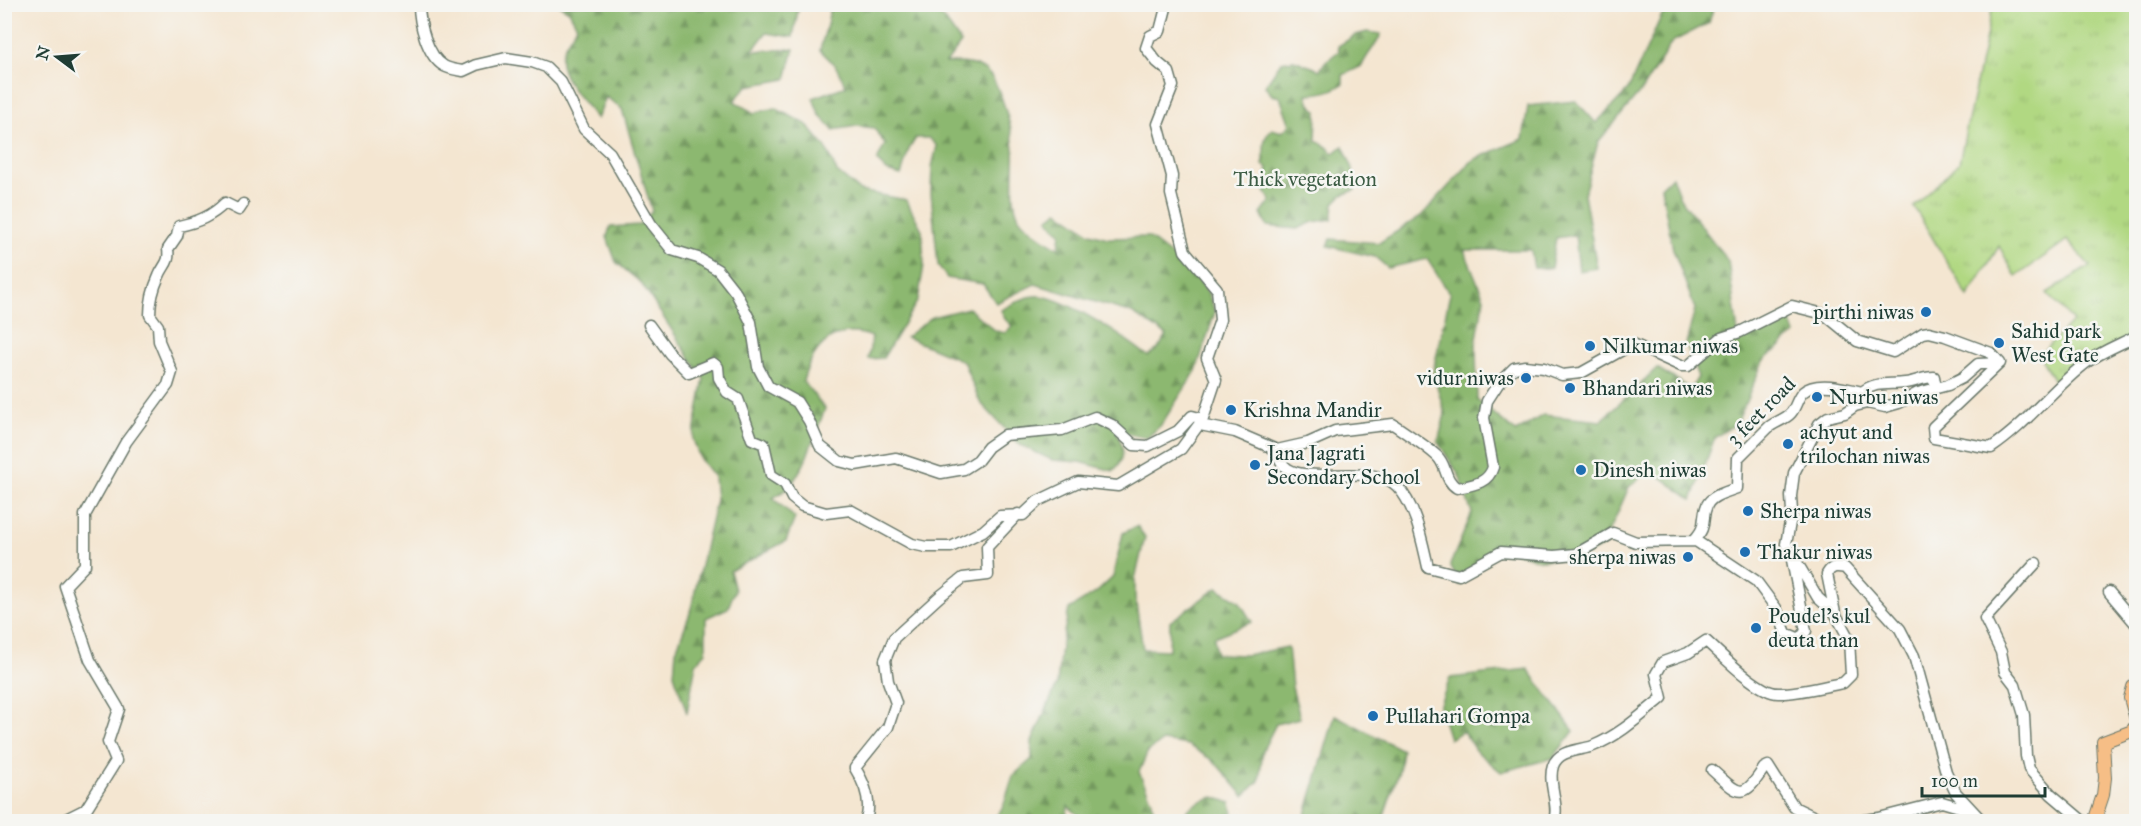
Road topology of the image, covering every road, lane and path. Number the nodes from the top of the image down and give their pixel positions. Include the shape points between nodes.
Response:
1 (419, 4) edge
2 (1167, 4) edge
3 (243, 204) dead end
4 (649, 325) dead end
5 (2136, 336) edge
6 (2000, 363) junction
7 (1936, 388) junction
8 (1202, 420) junction
9 (1277, 450) junction
10 (1018, 514) junction
11 (1693, 541) junction
12 (1791, 554) junction
13 (2036, 563) dead end
14 (2109, 592) dead end
15 (1835, 613) junction
16 (2136, 624) edge
17 (2136, 686) edge
18 (2136, 719) edge
19 (2136, 725) edge
20 (1712, 770) dead end
21 (1973, 811) junction
22 (60, 822) edge
23 (865, 822) edge
24 (1554, 822) edge
25 (1835, 822) edge
26 (1852, 822) edge
27 (1983, 822) edge
28 (2084, 822) edge
29 (2094, 822) edge

1 - 8 street via 419,18 429,48 443,66 463,71 506,58 546,67 561,82 584,129 610,153 651,224 672,250 698,258 718,270 736,293 751,322 758,367 768,386 797,402 820,446 839,461 855,465 896,458 941,473 964,469 1005,435 1062,430 1095,417 1112,425 1134,445 1148,446 1178,431 1192,416
2 - 8 street via 1160,31 1150,36 1146,48 1169,72 1173,86 1158,124 1185,251 1217,289 1220,320 1207,358 1216,380
3 - 22 street via 238,210 225,202 201,221 179,226 150,300 150,315 158,326 159,341 172,372 168,385 126,442 85,515 85,565 65,586 90,660 119,709 108,742 116,761 86,809
4 - 10 street via 689,373 713,363 718,367 727,392 738,399 752,439 764,444 771,475 785,484 792,498 802,506 826,513 850,510 926,547 951,547 983,531 1000,516
5 - 6 street via 2089,360 2012,434 1991,448 1934,438 1933,427
6 - 7 street via 1978,364 1962,378
6 - 9 street via 1991,353 1929,332 1893,352 1857,341 1824,314 1792,306 1721,338 1688,366 1633,344 1581,373 1562,375 1544,368 1514,368 1487,401 1484,418 1493,467 1484,481 1472,485 1457,488 1451,484 1436,455 1393,424 1335,431
7 - 11 street, 3 feet road via 1934,377 1923,377 1906,383 1870,386 1862,392 1813,387 1803,393 1791,413 1769,426 1738,458 1737,488 1707,505 1702,532
7 - 12 street via 1885,407 1867,403 1855,406 1819,424 1794,473 1792,512 1785,538
8 - 9 street
8 - 10 street via 1181,449 1118,486 1078,482 1038,501 1023,515
9 - 11 street via 1289,470 1388,479 1397,486 1418,523 1428,567 1459,575 1501,552 1576,554 1613,533 1636,542
10 - 23 street via 987,547 988,575 963,578 894,638 885,660 896,703 888,728 855,768 868,797
11 - 12 street via 1756,581 1776,608 1786,633 1800,639 1806,631
12 - 15 street via 1818,598
13 - 28 street via 1985,619 2024,715 2029,769
14 - 16 street
15 - 21 street via 1827,574 1836,566 1845,568 1900,629 1914,656 1946,772 1956,793
15 - 24 street via 1849,639 1851,675 1844,683 1776,694 1741,673 1706,641 1663,662 1656,674 1662,698 1618,735 1564,753 1553,765
17 - 18 main road via 2130,698
19 - 29 main road via 2132,731 2103,742 2103,795
20 - 25 street via 1734,790 1743,792 1768,766 1794,807
21 - 26 street via 1942,802
21 - 27 street

